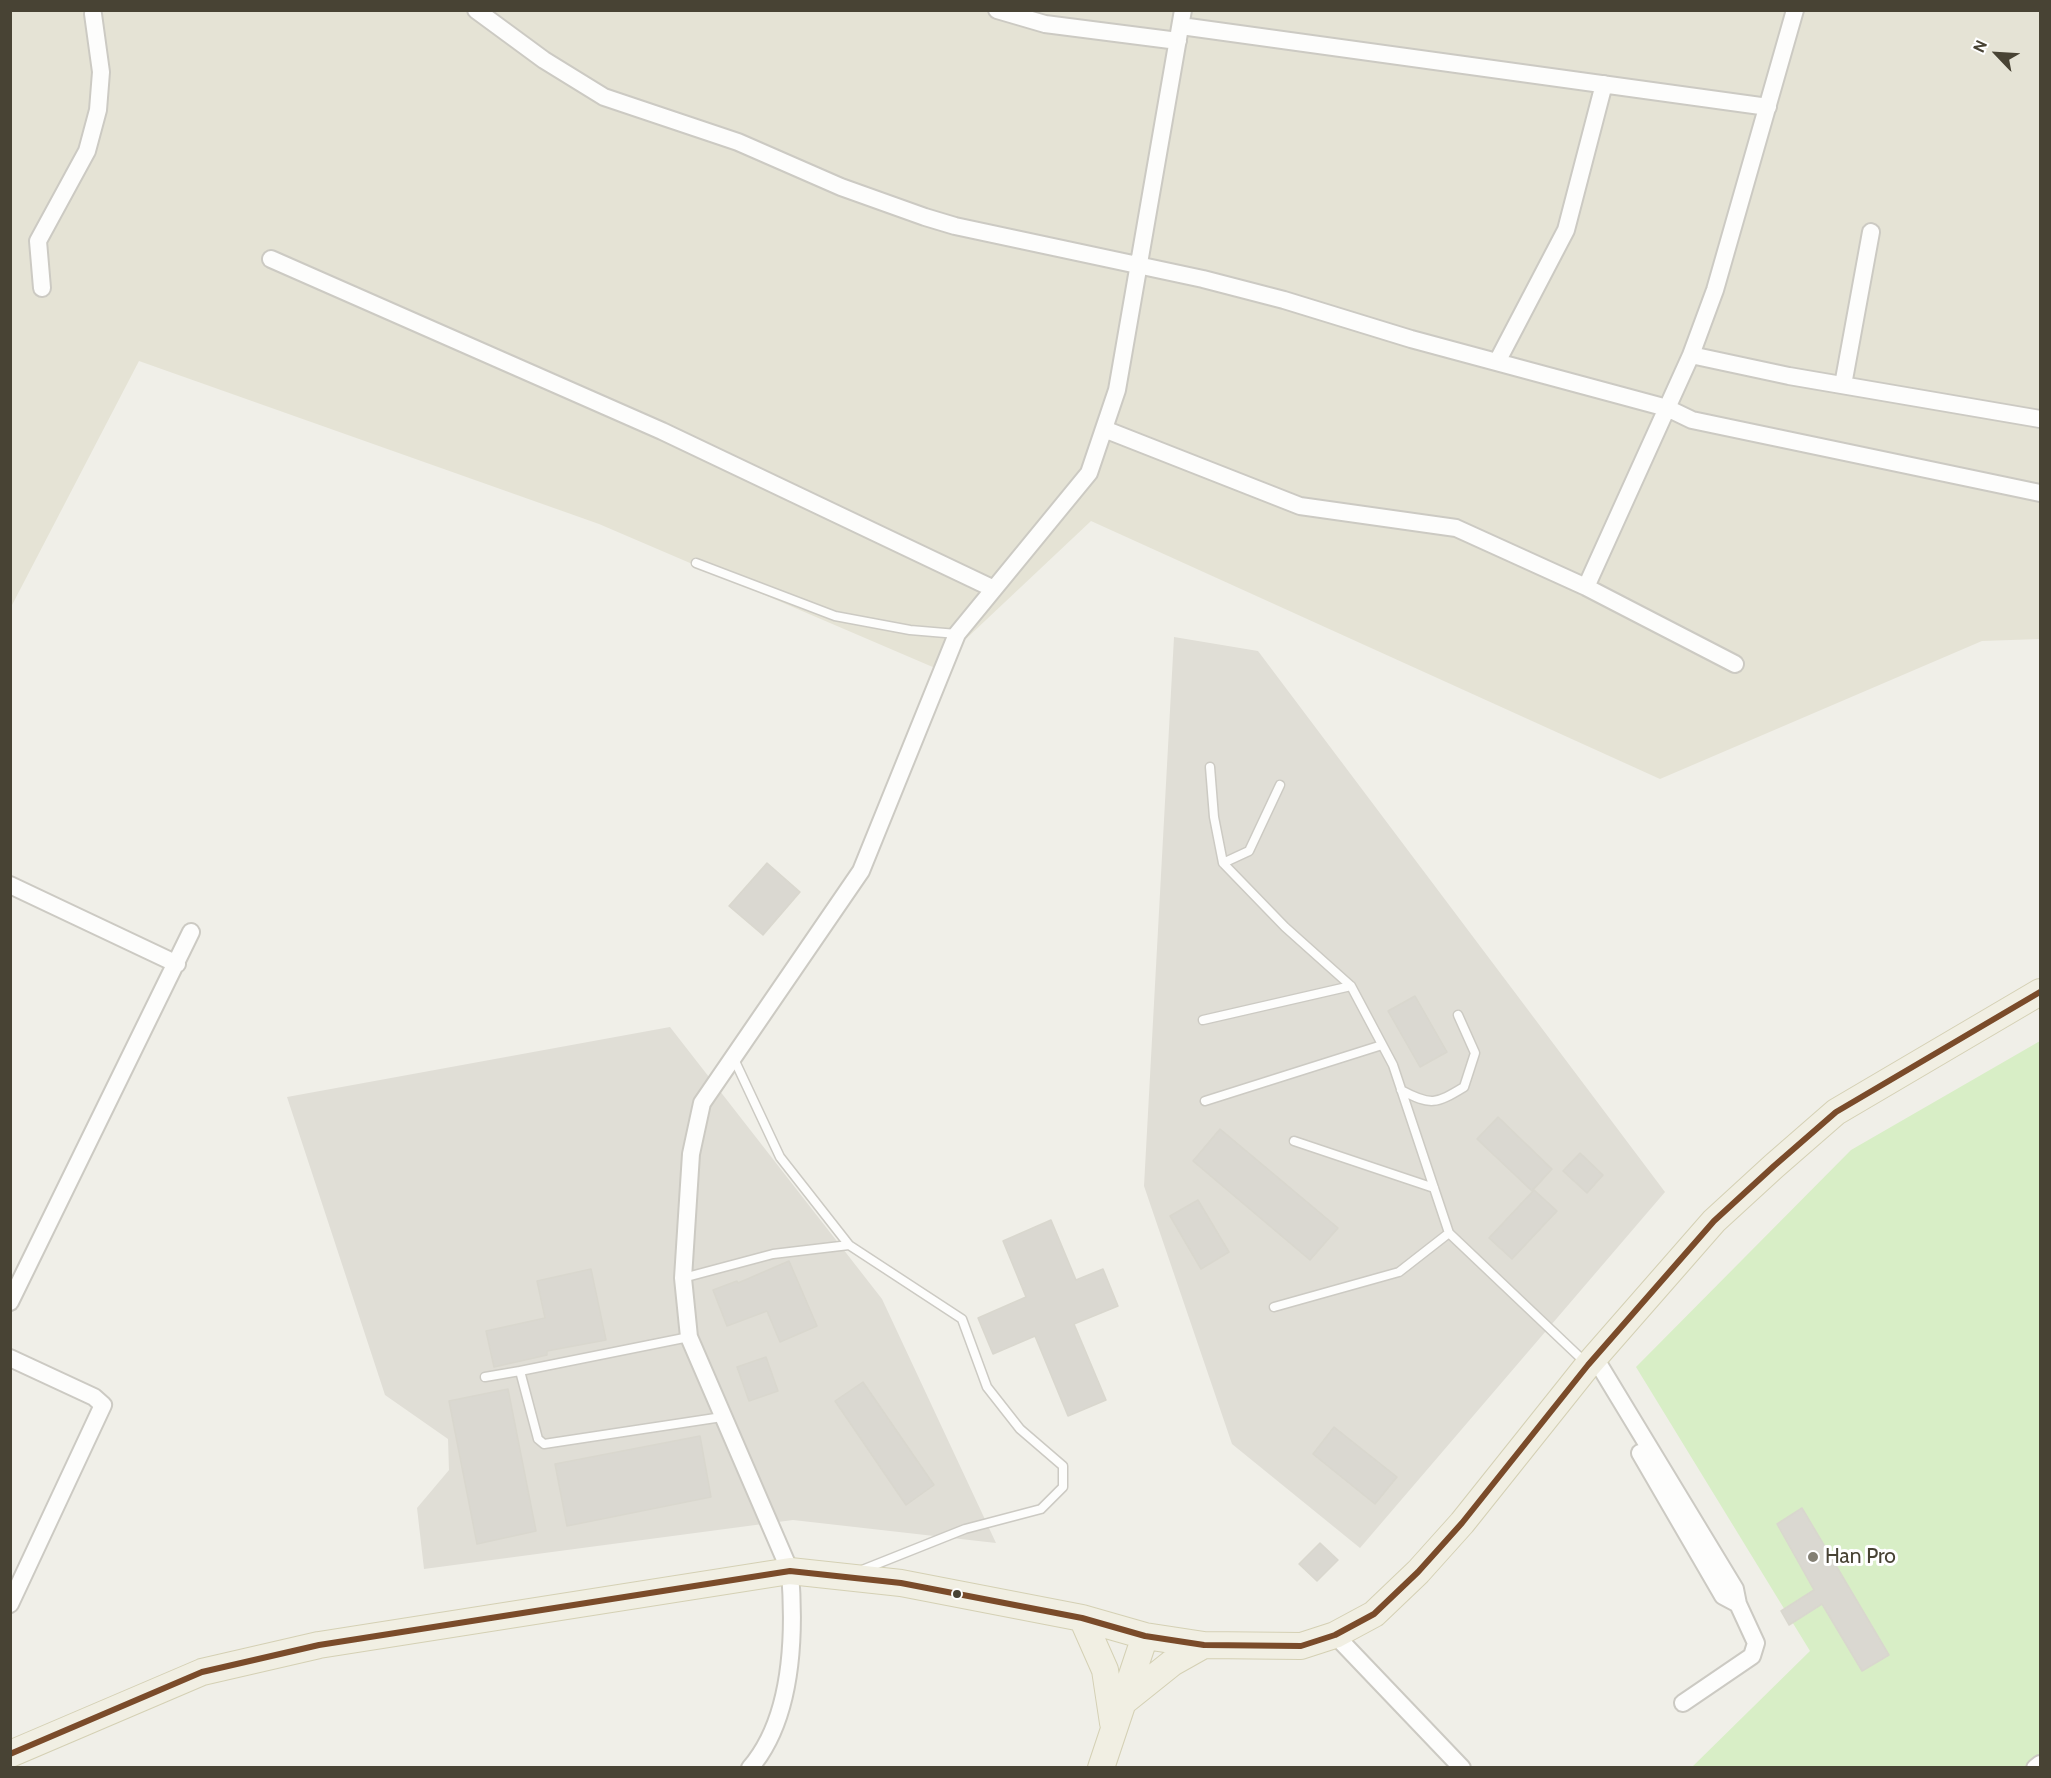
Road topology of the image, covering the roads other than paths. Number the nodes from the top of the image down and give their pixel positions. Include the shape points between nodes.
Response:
1 (476, 10) edge
2 (997, 10) edge
3 (1795, 10) edge
4 (91, 12) edge
5 (1180, 26) edge
6 (1604, 84) junction
7 (1768, 107) junction
8 (1871, 232) dead end
9 (271, 260) dead end
10 (1140, 266) junction
11 (42, 288) dead end
12 (1692, 355) junction
13 (1497, 362) junction
14 (1843, 385) junction
15 (1667, 408) junction
16 (2040, 419) edge
17 (1104, 429) junction
18 (2040, 493) edge
19 (696, 563) dead end
20 (1586, 587) junction
21 (994, 589) junction
22 (957, 634) junction
23 (1735, 664) dead end
24 (1210, 767) dead end
25 (1280, 785) dead end
26 (1223, 863) junction
27 (10, 885) edge
28 (191, 932) dead end
29 (177, 963) junction
30 (1351, 986) junction
31 (2040, 992) edge
32 (1458, 1015) dead end
33 (1203, 1020) dead end
34 (1382, 1045) junction
35 (734, 1059) junction
36 (1401, 1090) junction
37 (1205, 1101) dead end
38 (1294, 1141) dead end
39 (1434, 1188) junction
40 (1449, 1233) junction
41 (849, 1245) junction
42 (683, 1278) junction
43 (10, 1302) edge
44 (1274, 1307) dead end
45 (689, 1337) junction
46 (10, 1358) edge
47 (1591, 1361) junction
48 (520, 1371) junction
49 (485, 1377) dead end
50 (722, 1417) junction
51 (790, 1572) junction
52 (848, 1576) junction
53 (10, 1604) edge
54 (1082, 1618) junction
55 (1335, 1635) junction
56 (1145, 1636) junction
57 (1204, 1644) junction
58 (1122, 1703) junction
59 (1683, 1703) dead end
60 (1114, 1729) junction
61 (10, 1754) edge
62 (2040, 1764) edge
63 (750, 1767) edge
64 (1101, 1767) edge
65 (1462, 1767) edge
66 (2035, 1767) edge

1 - 10 street via 544,60 604,97 738,142 841,187 935,220
2 - 5 street via 1046,24
3 - 7 street
4 - 11 street via 101,72 98,110 87,151 41,230 38,241
5 - 6 street
5 - 10 street
6 - 7 street
6 - 13 street via 1566,230
7 - 12 street
8 - 14 street
9 - 21 street via 662,431
10 - 13 street via 1284,300
10 - 17 street via 1117,390
12 - 14 street
12 - 15 street
13 - 15 street
14 - 16 street
15 - 18 street via 1692,420
15 - 20 street
17 - 20 street via 1300,506 1456,528
17 - 21 street via 1089,473
19 - 22 lane via 835,616
20 - 23 street
21 - 22 street
22 - 35 street via 861,871
24 - 26 lane
25 - 26 lane via 1249,851
26 - 30 lane via 1285,927
27 - 29 street
28 - 29 street
29 - 43 street
30 - 33 lane
30 - 34 lane
31 - 47 main road via 1836,1112 1714,1221
32 - 36 lane via 1475,1053 1464,1086 1443,1099 1423,1102
34 - 36 lane
34 - 37 lane
35 - 41 lane via 780,1157
35 - 42 street via 702,1103 691,1154
36 - 39 lane
38 - 39 lane
39 - 40 lane
40 - 44 lane via 1399,1272
40 - 47 lane
41 - 42 lane via 773,1254
41 - 52 lane via 962,1319 987,1387 1020,1429 1063,1466 1063,1487 1041,1509 965,1529
42 - 45 street
45 - 48 lane
45 - 50 street
46 - 53 street via 94,1397 103,1405
47 - 55 main road via 1418,1572 1374,1614
47 - 59 street via 1735,1588 1756,1643 1752,1656
48 - 49 lane
48 - 50 lane via 538,1439 544,1444
50 - 51 street
51 - 52 main road
51 - 61 main road via 319,1644 202,1672
51 - 63 street via 793,1609 787,1692 761,1755
52 - 54 main road
54 - 56 main road
54 - 60 main road via 1105,1670
55 - 57 main road via 1302,1646
55 - 65 street
56 - 57 main road
56 - 58 main road
57 - 58 main road via 1172,1663
58 - 60 main road
60 - 64 main road
62 - 66 street

